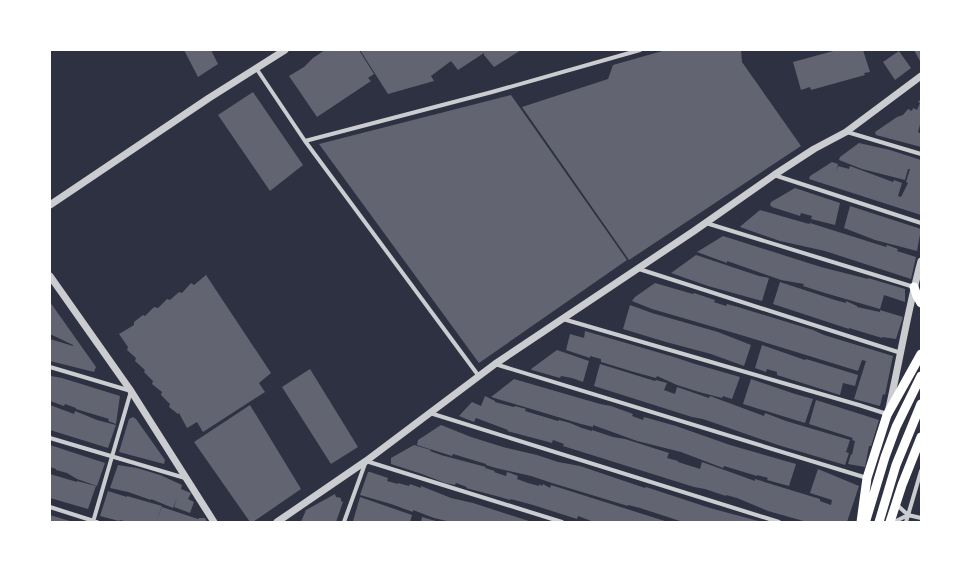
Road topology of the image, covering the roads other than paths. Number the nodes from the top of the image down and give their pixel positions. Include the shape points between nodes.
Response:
1 (285, 50) edge
2 (640, 50) edge
3 (256, 68) junction
4 (921, 76) edge
5 (846, 132) junction
6 (305, 141) junction
7 (921, 154) edge
8 (774, 175) junction
9 (50, 205) edge
10 (706, 223) junction
11 (921, 223) edge
12 (921, 261) edge
13 (638, 269) junction
14 (50, 276) edge
15 (914, 287) junction
16 (921, 303) edge
17 (562, 319) junction
18 (901, 353) junction
19 (921, 354) edge
20 (495, 364) junction
21 (50, 367) edge
22 (478, 375) junction
23 (921, 376) edge
24 (130, 391) junction
25 (921, 404) edge
26 (429, 413) junction
27 (887, 414) junction
28 (921, 437) edge
29 (50, 438) edge
30 (111, 456) junction
31 (366, 462) junction
32 (921, 471) edge
33 (186, 478) junction
34 (867, 478) junction
35 (895, 503) junction
36 (50, 507) edge
37 (908, 515) junction
38 (921, 518) edge
39 (94, 522) edge
40 (214, 522) edge
41 (277, 522) edge
42 (344, 522) edge
43 (562, 522) edge
44 (779, 522) edge
45 (861, 522) edge
46 (865, 522) edge
47 (879, 522) edge
48 (890, 522) edge
49 (894, 522) edge
50 (906, 522) edge

1 - 3 street
2 - 6 street
3 - 6 street
3 - 9 street
4 - 5 street
5 - 7 street
5 - 8 street
6 - 22 street
8 - 10 street
8 - 11 street
10 - 13 street
10 - 15 street
12 - 15 street
13 - 17 street
13 - 18 street
14 - 24 street
15 - 16 main road
15 - 18 street
17 - 20 street
17 - 27 street
18 - 27 street
19 - 27 main road
20 - 22 street
20 - 34 street
21 - 24 street
22 - 26 street
23 - 46 main road via 896,427
24 - 30 street
24 - 33 street
25 - 47 main road via 896,465
26 - 31 street
26 - 44 street
27 - 34 main road
28 - 35 main road
29 - 30 street
30 - 33 street
30 - 39 street
31 - 41 street
31 - 42 street
31 - 43 street
32 - 37 street
33 - 40 street
34 - 45 main road
35 - 37 street
35 - 48 main road
36 - 39 street
37 - 38 street
37 - 49 street
37 - 50 street

